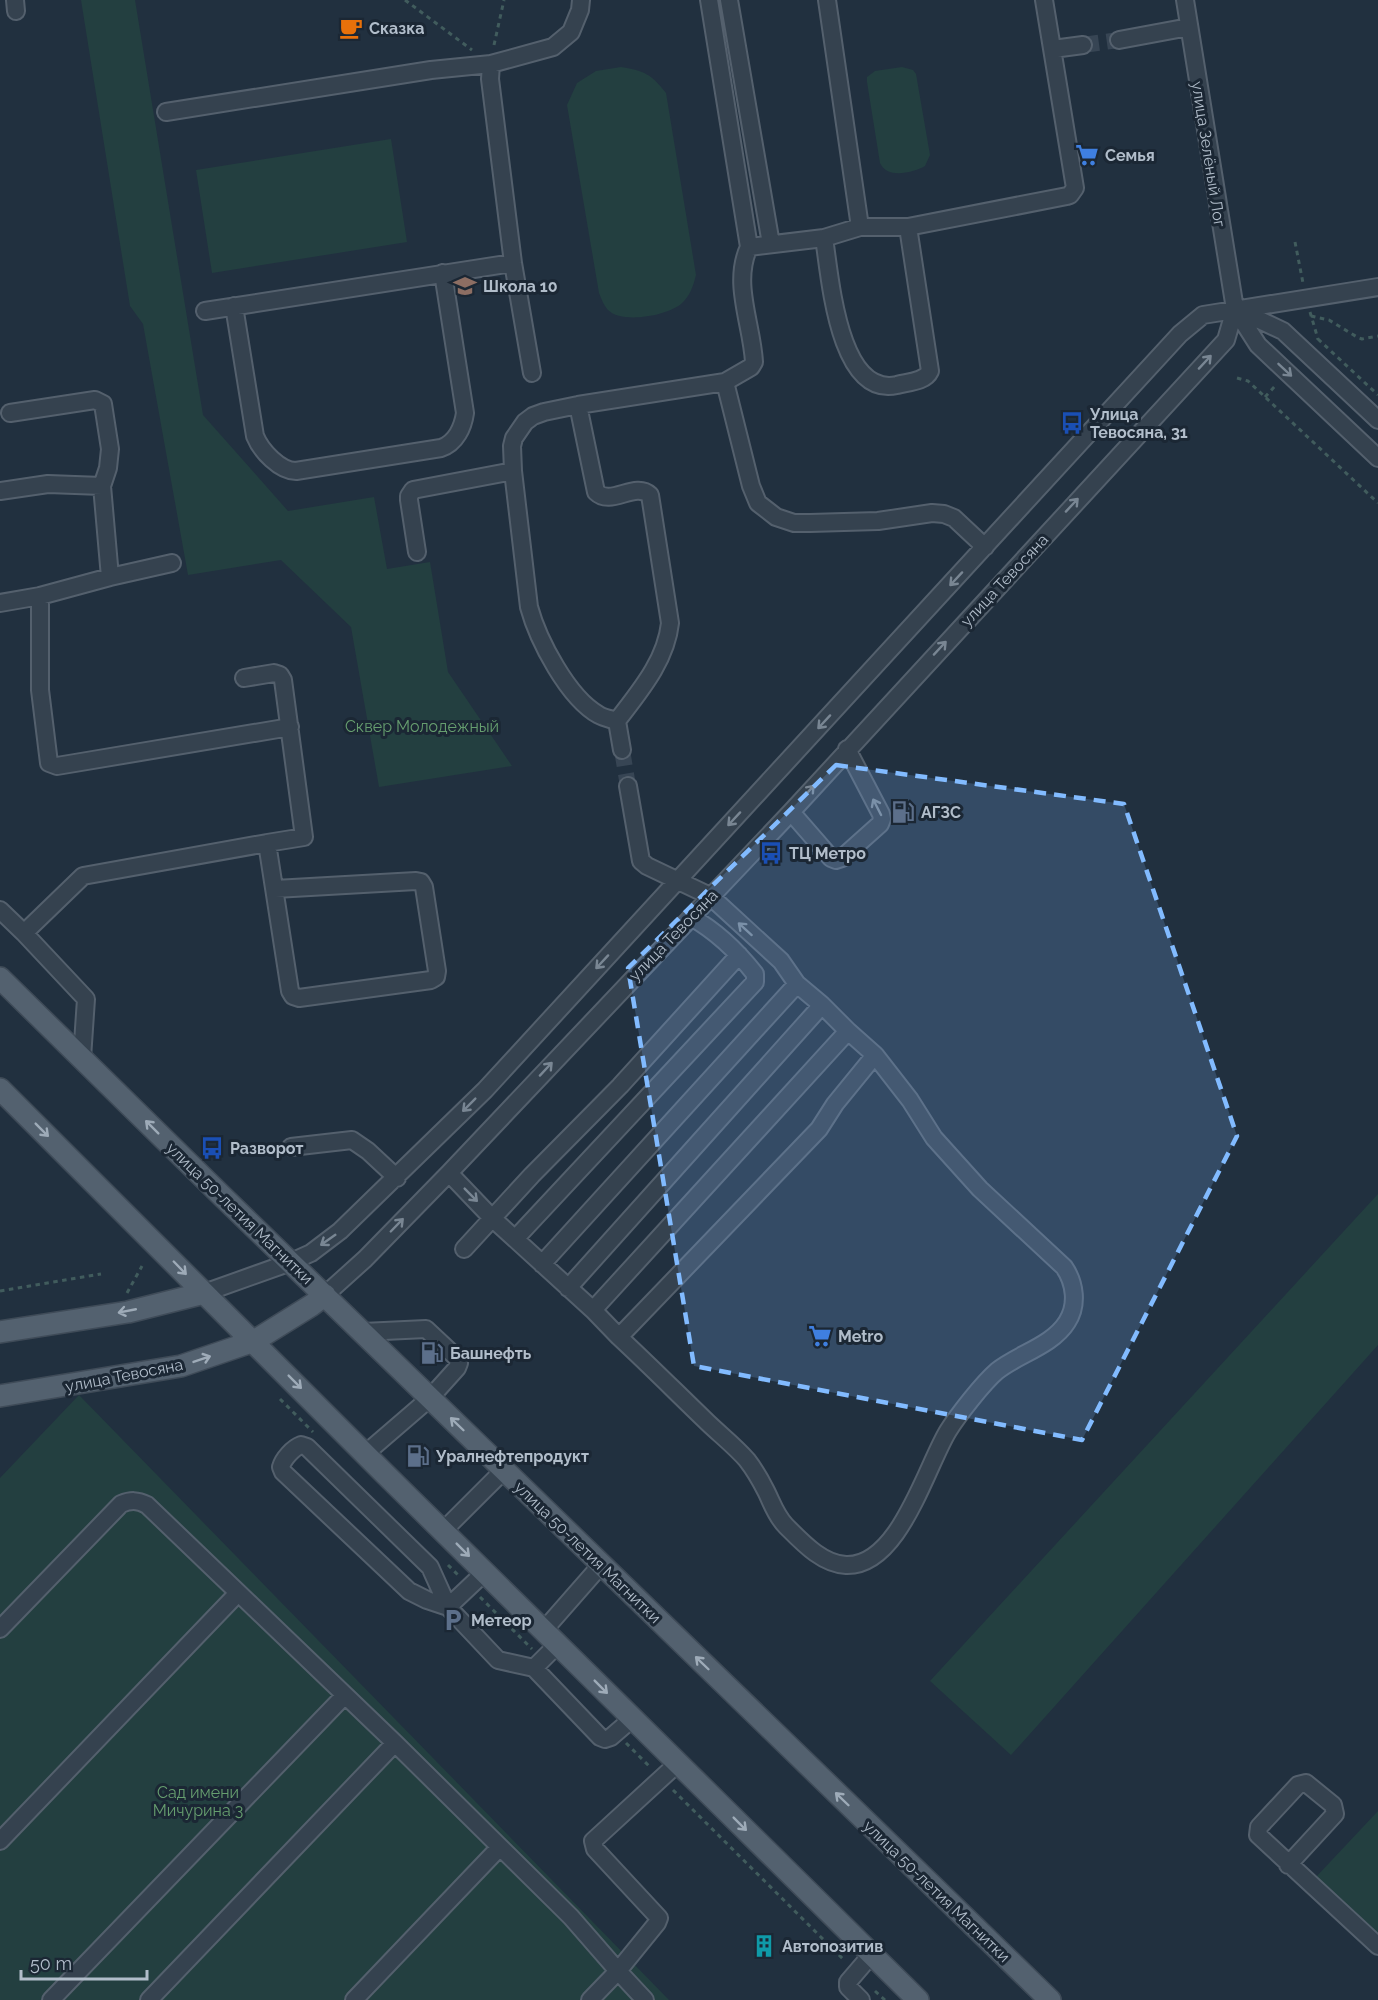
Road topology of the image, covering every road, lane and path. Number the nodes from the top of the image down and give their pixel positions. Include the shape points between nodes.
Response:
1 (405, 0) edge
2 (504, 0) edge
3 (582, 0) edge
4 (709, 0) edge
5 (729, 0) edge
6 (827, 0) edge
7 (1044, 0) edge
8 (1185, 0) edge
9 (1189, 27) junction
10 (1119, 40) tunnel mouth
11 (1083, 45) tunnel mouth
12 (1053, 50) junction
13 (490, 64) junction
14 (166, 112) dead end
15 (860, 227) junction
16 (909, 227) junction
17 (824, 238) junction
18 (771, 244) junction
19 (749, 247) junction
20 (513, 263) junction
21 (443, 273) junction
22 (1378, 286) edge
23 (234, 306) junction
24 (1235, 309) junction
25 (205, 311) dead end
26 (1311, 316) dead end
27 (1378, 336) edge
28 (1318, 339) dead end
29 (532, 374) dead end
30 (1238, 378) dead end
31 (725, 382) junction
32 (1378, 394) edge
33 (578, 405) junction
34 (10, 413) dead end
35 (1378, 420) edge
36 (1378, 458) edge
37 (513, 471) junction
38 (102, 486) junction
39 (0, 491) edge
40 (1378, 503) edge
41 (985, 547) junction
42 (417, 552) dead end
43 (172, 563) dead end
44 (110, 577) junction
45 (40, 596) junction
46 (0, 603) edge
47 (244, 678) dead end
48 (616, 721) junction
49 (290, 727) junction
50 (847, 749) junction
51 (622, 750) tunnel mouth
52 (628, 786) tunnel mouth
53 (791, 812) junction
54 (267, 843) junction
55 (678, 881) junction
56 (275, 889) junction
57 (710, 896) junction
58 (0, 910) edge
59 (691, 917) junction
60 (24, 933) junction
61 (738, 955) junction
62 (0, 978) edge
63 (797, 984) junction
64 (822, 1005) junction
65 (848, 1031) junction
66 (875, 1055) junction
67 (82, 1058) junction
68 (0, 1089) edge
69 (291, 1148) dead end
70 (449, 1173) junction
71 (397, 1178) junction
72 (492, 1218) junction
73 (515, 1239) junction
74 (464, 1249) dead end
75 (291, 1262) junction
76 (542, 1264) junction
77 (142, 1266) dead end
78 (101, 1274) dead end
79 (568, 1288) junction
80 (0, 1292) edge
81 (204, 1293) junction
82 (325, 1295) junction
83 (123, 1300) dead end
84 (592, 1310) junction
85 (0, 1332) edge
86 (363, 1332) junction
87 (620, 1337) junction
88 (254, 1341) junction
89 (0, 1396) edge
90 (430, 1398) junction
91 (365, 1454) junction
92 (504, 1470) junction
93 (443, 1531) junction
94 (601, 1565) junction
95 (484, 1572) junction
96 (238, 1593) junction
97 (448, 1607) junction
98 (0, 1629) edge
99 (551, 1637) junction
100 (534, 1668) junction
101 (345, 1695) junction
102 (633, 1718) junction
103 (395, 1743) junction
104 (678, 1763) junction
105 (0, 1841) edge
106 (500, 1847) junction
107 (1288, 1865) junction
108 (1378, 1946) edge
109 (872, 1954) junction
110 (618, 1971) junction
111 (51, 2000) edge
112 (149, 2000) edge
113 (354, 2000) edge
114 (590, 2000) edge
115 (645, 2000) edge
116 (861, 2000) edge
117 (918, 2000) edge
118 (1050, 2000) edge

1 - 13 path
2 - 13 path
3 - 13 street via 571,32 553,47
4 - 19 street
5 - 18 street
6 - 15 street
7 - 12 street
8 - 9 street, улица Зелёный Лог
9 - 10 street
9 - 24 street, улица Зелёный Лог
11 - 12 street
12 - 16 street via 1075,184 1073,192
13 - 14 street
13 - 20 street
15 - 16 street
15 - 17 street
16 - 17 street via 930,371 923,379 887,386 876,384 853,363 844,346
17 - 18 street
18 - 19 street
19 - 31 street via 742,261 741,277 754,362
20 - 21 street
20 - 29 street
21 - 23 street
21 - 23 street via 464,418 452,442 430,450 296,471 282,468 255,436
22 - 24 street, улица Тевосяна
23 - 25 street
24 - 35 street via 1283,331
24 -> 36 street, улица Зелёный Лог via 1258,345
24 - 41 street, улица Тевосяна via 1203,315 1180,334
50 -> 24 street, улица Тевосяна via 1226,340
26 - 27 path via 1329,320 1357,338
28 - 32 path
30 - 40 path via 1248,381
31 - 33 street
31 - 41 street via 751,486 758,503 776,517 810,523 944,514 954,518
33 - 37 street via 544,411 525,422 512,446
33 - 48 street via 596,492 602,497 640,490 650,495 670,623 664,649 650,675
34 - 38 street via 101,402 110,449
37 - 42 street via 413,490 409,500
37 - 48 street via 534,627 585,705
38 - 39 street via 48,484
38 - 44 street
41 -> 55 street, улица Тевосяна
43 - 44 street
44 - 45 street
45 - 46 street
45 - 49 street via 40,690 51,765
47 - 49 street via 280,675
48 - 51 street
49 - 54 street via 304,837
53 -> 50 street, улица Тевосяна
53 -> 50 street via 837,860 879,824 881,814
52 - 55 street via 641,861
53 - 57 street, улица Тевосяна
54 - 56 street
54 - 60 street via 83,876
55 - 57 street
55 -> 71 street, улица Тевосяна via 485,1090
56 - 56 street via 293,996 436,977 421,882
57 - 59 street, улица Тевосяна
63 -> 57 street via 781,961
58 - 60 street
59 - 61 street via 707,926
70 -> 59 street, улица Тевосяна
60 - 67 street via 86,999
61 - 72 street via 620,1086
61 - 73 street via 753,970 753,985
62 - 67 main road, улица 50-летия Магнитки
63 - 64 street
63 - 76 street
64 - 65 street
64 - 79 street
65 - 66 street
65 - 84 street
66 - 87 street via 819,1129
66 - 87 street via 934,1138 980,1189 1064,1267 1074,1290 1074,1306 1067,1322 1053,1337 997,1371 955,1420 905,1522 890,1539 867,1560 853,1565 830,1561 814,1551 784,1524 747,1461
75 -> 67 main road, улица 50-летия Магнитки
68 -> 81 main road
69 - 71 street via 352,1140
70 -> 72 street
82 -> 70 street, улица Тевосяна
71 -> 75 street, улица Тевосяна via 340,1232
72 - 73 street
72 - 74 street
73 - 76 street
75 - 81 street, улица Тевосяна
75 - 82 main road, улица 50-летия Магнитки
76 - 79 street
77 - 83 path
78 - 80 path
79 - 84 street
81 -> 85 main road, улица Тевосяна via 128,1312
81 - 88 main road
82 - 86 main road, улица 50-летия Магнитки
82 - 88 main road, улица Тевосяна
84 - 87 street
86 - 90 main road, улица 50-летия Магнитки
86 - 90 street via 426,1329 436,1337 459,1363
89 -> 88 main road, улица Тевосяна via 181,1366
88 -> 91 main road
90 - 91 street
92 -> 90 main road, улица 50-летия Магнитки
91 - 93 main road
92 - 93 street
92 - 94 main road, улица 50-летия Магнитки
93 -> 95 main road
94 - 99 street
118 -> 94 main road, улица 50-летия Магнитки
95 - 97 street
95 - 99 main road
96 - 98 street via 147,1505 131,1500 121,1504
96 - 101 street
96 - 105 street
97 - 97 street via 409,1591 283,1472 281,1464 296,1447 307,1447 430,1567
97 - 100 street via 498,1660
99 - 100 street
99 -> 102 main road
100 - 102 street via 602,1739 611,1737
101 - 103 street
101 - 111 street
102 - 104 main road
103 - 106 street
103 - 112 street
104 -> 109 main road
104 - 110 street via 593,1841 595,1850 659,1918
106 - 110 street via 571,1917
106 - 113 street
107 - 107 street via 1259,1838 1257,1830 1298,1785 1306,1783 1333,1805 1335,1814
107 - 108 street
109 - 116 street via 848,1982 848,1988
109 - 117 main road
110 - 114 street
110 - 115 street

